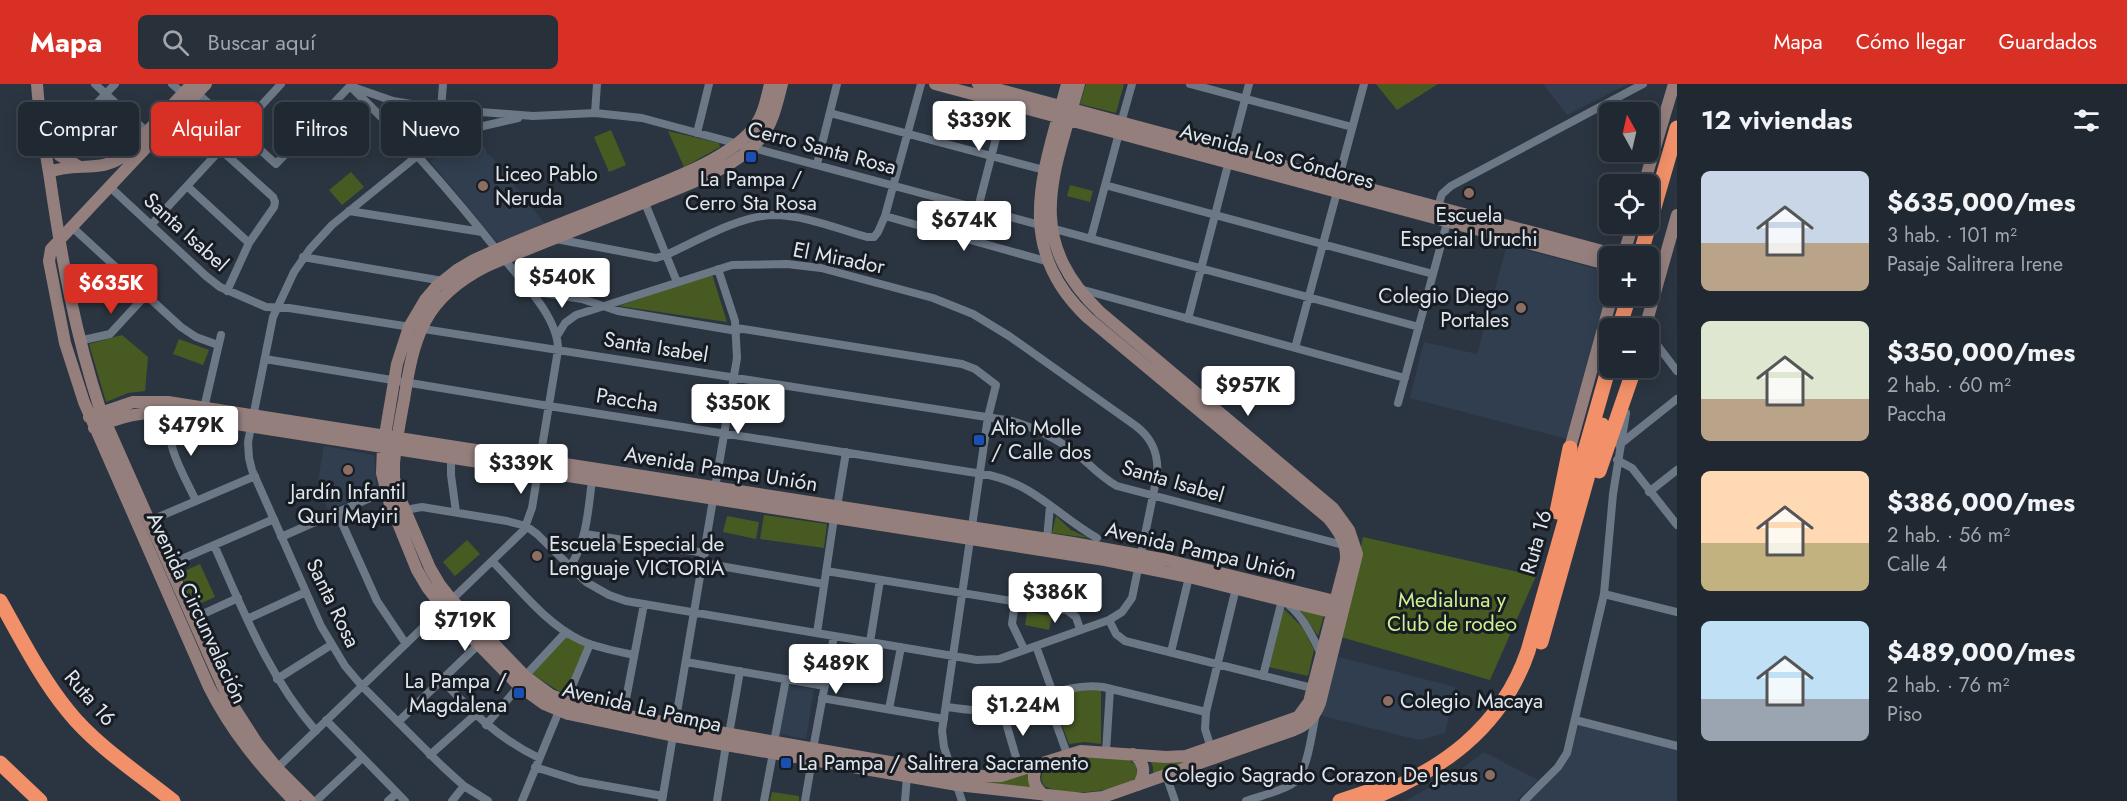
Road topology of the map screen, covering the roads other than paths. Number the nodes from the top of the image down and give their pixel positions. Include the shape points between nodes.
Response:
1 (37, 84) edge
2 (95, 84) edge
3 (115, 84) edge
4 (172, 84) edge
5 (281, 84) edge
6 (443, 84) edge
7 (597, 84) edge
8 (709, 84) edge
9 (770, 84) edge
10 (782, 84) edge
11 (837, 84) edge
12 (921, 84) edge
13 (935, 84) edge
14 (978, 84) edge
15 (1067, 84) edge
16 (1079, 84) edge
17 (1132, 84) edge
18 (1190, 84) edge
19 (1250, 84) edge
20 (1364, 84) edge
21 (1642, 84) edge
22 (1674, 84) edge
23 (348, 85) edge
24 (194, 91) edge
25 (106, 94) junction
26 (1246, 99) junction
27 (39, 102) edge
28 (98, 102) edge
29 (206, 102) edge
30 (399, 102) edge
31 (442, 102) edge
32 (1005, 103) junction
33 (262, 104) edge
34 (481, 112) edge
35 (595, 113) junction
36 (830, 113) junction
37 (1065, 113) junction
38 (533, 116) junction
39 (381, 118) edge
40 (481, 126) edge
41 (1353, 127) junction
42 (1120, 128) junction
43 (1677, 128) edge
44 (147, 132) junction
45 (697, 133) junction
46 (908, 134) junction
47 (736, 144) junction
48 (752, 147) junction
49 (262, 151) edge
50 (46, 156) edge
51 (61, 156) edge
52 (215, 156) edge
53 (227, 156) edge
54 (417, 156) edge
55 (419, 156) edge
56 (992, 156) junction
57 (1230, 158) junction
58 (1677, 163) edge
59 (817, 164) junction
60 (78, 166) junction
61 (1044, 170) junction
62 (49, 172) junction
63 (1647, 174) edge
64 (894, 185) junction
65 (1105, 185) junction
66 (187, 186) junction
67 (1337, 186) junction
68 (110, 187) junction
69 (645, 202) junction
70 (978, 208) junction
71 (349, 211) junction
72 (1436, 213) junction
73 (1215, 215) junction
74 (1677, 215) edge
75 (885, 216) junction
76 (1449, 216) junction
77 (151, 225) junction
78 (1046, 226) junction
79 (72, 227) junction
80 (482, 231) junction
81 (1091, 238) junction
82 (555, 239) junction
83 (59, 242) junction
84 (249, 243) junction
85 (1323, 244) junction
86 (1643, 246) edge
87 (1659, 247) edge
88 (1599, 251) edge
89 (500, 255) junction
90 (666, 255) junction
91 (303, 257) junction
92 (1659, 258) edge
93 (1049, 262) junction
94 (1599, 262) edge
95 (1202, 268) junction
96 (718, 269) junction
97 (1433, 274) junction
98 (443, 281) junction
99 (677, 282) junction
100 (1077, 288) junction
101 (227, 291) junction
102 (530, 291) junction
103 (146, 295) junction
104 (1309, 297) junction
105 (602, 306) junction
106 (1609, 306) edge
107 (278, 308) junction
108 (1188, 319) junction
109 (1419, 327) junction
110 (415, 328) junction
111 (737, 329) junction
112 (220, 334) dead end
113 (556, 336) junction
114 (79, 341) junction
115 (218, 345) junction
116 (1659, 347) edge
117 (1295, 348) junction
118 (558, 350) junction
119 (265, 359) junction
120 (1677, 371) edge
121 (735, 378) junction
122 (1405, 378) junction
123 (1606, 378) edge
124 (1625, 378) edge
125 (1627, 378) edge
126 (401, 381) junction
127 (1677, 399) edge
128 (1398, 403) dead end
129 (549, 406) junction
130 (204, 408) junction
131 (171, 414) junction
132 (988, 417) junction
133 (98, 420) junction
134 (252, 421) junction
135 (725, 434) junction
136 (391, 442) junction
137 (1619, 446) junction
138 (1570, 448) joint
139 (846, 452) junction
140 (451, 458) junction
141 (1617, 460) junction
142 (539, 466) junction
143 (1677, 470) edge
144 (980, 473) junction
145 (255, 476) junction
146 (592, 480) junction
147 (386, 490) junction
148 (1649, 492) junction
149 (715, 493) junction
150 (1153, 497) junction
151 (196, 501) junction
152 (1050, 506) junction
153 (405, 510) junction
154 (337, 512) junction
155 (456, 512) junction
156 (836, 512) junction
157 (274, 519) junction
158 (149, 521) junction
159 (1677, 525) edge
160 (526, 526) junction
161 (585, 534) junction
162 (971, 534) junction
163 (281, 537) junction
164 (1097, 538) dead end
165 (1047, 539) junction
166 (214, 545) junction
167 (1350, 547) junction
168 (705, 553) junction
169 (1140, 561) junction
170 (492, 562) junction
171 (703, 563) junction
172 (168, 565) junction
173 (570, 567) junction
174 (826, 571) junction
175 (1189, 577) junction
176 (880, 580) junction
177 (1546, 583) junction
178 (824, 584) junction
179 (1236, 588) junction
180 (306, 592) junction
181 (962, 593) junction
182 (1604, 594) junction
183 (238, 598) junction
184 (1282, 600) junction
185 (0, 601) edge
186 (1015, 602) junction
187 (448, 604) junction
188 (644, 604) junction
189 (1339, 608) junction
190 (695, 612) junction
191 (1677, 612) edge
192 (192, 619) junction
193 (247, 619) junction
194 (1109, 620) junction
195 (1080, 629) junction
196 (566, 632) junction
197 (818, 633) junction
198 (834, 636) junction
199 (870, 642) junction
200 (406, 644) junction
201 (478, 644) junction
202 (590, 644) junction
203 (331, 645) junction
204 (1036, 645) junction
205 (901, 647) junction
206 (1024, 649) junction
207 (1171, 652) junction
208 (634, 655) junction
209 (1322, 655) junction
210 (953, 656) junction
211 (686, 662) junction
212 (1218, 664) junction
213 (740, 671) junction
214 (1263, 676) junction
215 (277, 679) junction
216 (786, 679) junction
217 (442, 680) junction
218 (522, 681) junction
219 (362, 686) junction
220 (825, 686) junction
221 (1110, 689) junction
222 (1318, 690) junction
223 (1050, 694) junction
224 (822, 698) junction
225 (562, 706) junction
226 (946, 706) junction
227 (1002, 709) junction
228 (889, 710) junction
229 (1317, 711) junction
230 (1206, 712) junction
231 (475, 715) junction
232 (623, 715) junction
233 (944, 719) junction
234 (326, 720) junction
235 (1575, 720) junction
236 (398, 722) junction
237 (486, 725) junction
238 (674, 730) junction
239 (316, 731) junction
240 (728, 740) junction
241 (1677, 746) edge
242 (773, 748) junction
243 (1210, 748) junction
244 (1106, 752) junction
245 (812, 754) junction
246 (1067, 754) junction
247 (1133, 754) junction
248 (430, 755) junction
249 (362, 758) junction
250 (540, 758) junction
251 (1445, 760) junction
252 (0, 763) edge
253 (1038, 764) junction
254 (536, 767) junction
255 (273, 771) junction
256 (1020, 771) junction
257 (953, 773) junction
258 (1166, 775) junction
259 (907, 777) junction
260 (1138, 785) junction
261 (464, 786) junction
262 (957, 786) junction
263 (397, 793) junction
264 (1044, 795) junction
265 (663, 798) edge
266 (1101, 799) edge
267 (1079, 800) edge
268 (40, 801) edge
269 (172, 801) edge
270 (294, 801) edge
271 (310, 801) edge
272 (316, 801) edge
273 (388, 801) edge
274 (405, 801) edge
275 (452, 801) edge
276 (488, 801) edge
277 (522, 801) edge
278 (717, 801) edge
279 (764, 801) edge
280 (805, 801) edge
281 (905, 801) edge
282 (962, 801) edge
283 (1175, 801) edge
284 (1246, 801) edge
285 (1340, 801) edge
286 (1365, 801) edge
287 (1391, 801) edge
288 (1524, 801) edge

1 - 27 street
2 - 25 street
3 - 25 street
4 - 24 street
5 - 33 street
6 - 31 street
7 - 35 street
8 - 45 street
9 - 47 street, Avenida La Pampa via 757,123
10 - 48 street, Avenida La Pampa via 771,122
11 - 36 street
12 - 46 street
13 - 32 street, Avenida Los Cóndores
14 - 37 street, Avenida Los Cóndores
15 - 37 street
16 - 37 street
17 - 42 street
18 - 26 street
19 - 26 street
20 - 41 street
21 - 72 street via 1451,186 1442,194
22 - 63 street
23 - 30 street, Cerro Santa Rosa
23 - 39 street
23 - 49 street via 276,164
24 - 29 street
24 - 44 street
24 - 68 street
25 - 28 street
25 - 44 street
26 - 41 street
26 - 57 street
32 - 37 street, Avenida Los Cóndores
32 - 56 street
34 - 38 street, Cerro Santa Rosa
35 - 38 street, Cerro Santa Rosa
35 - 45 street, Cerro Santa Rosa via 642,118
36 - 46 street
36 - 59 street
37 - 42 street, Avenida Los Cóndores
37 - 61 street
37 - 78 street
38 - 40 street, Santa Rosa
41 - 67 street
42 - 57 street, Avenida Los Cóndores
42 - 65 street
43 - 86 highway
44 - 60 street via 116,161 96,168
45 - 47 street, Cerro Santa Rosa
46 - 56 street
46 - 64 street
47 - 48 street, Cerro Santa Rosa
47 - 89 street, Avenida La Pampa via 680,176
48 - 59 street, Cerro Santa Rosa
48 - 69 street, Avenida La Pampa via 707,175
50 - 62 street
51 - 60 street
52 - 66 street
53 - 84 street via 274,200 274,207
54 - 71 street, Santa Rosa
55 - 80 street
56 - 61 street
56 - 70 street
57 - 67 street, Avenida Los Cóndores
57 - 73 street
58 - 87 highway
59 - 64 street, Cerro Santa Rosa
60 - 62 street
61 - 78 street via 1039,194
62 - 83 street
64 - 70 street, Cerro Santa Rosa
64 - 75 street
65 - 73 street
65 - 81 street
66 - 77 street
66 - 84 street
67 - 72 street, Avenida Los Cóndores
67 - 85 street
68 - 77 street, Santa Isabel
68 - 79 street
69 - 82 street, Avenida La Pampa
69 - 90 street
70 - 78 street, Cerro Santa Rosa
71 - 80 street
71 - 91 street, Santa Rosa
72 - 76 street, Avenida Los Cóndores
73 - 85 street
73 - 95 street
74 - 92 street
75 - 90 street via 878,232 867,237 795,217 772,215 737,223
75 - 93 street
76 - 88 street, Avenida Los Cóndores
76 - 94 street, Avenida Los Cóndores
76 - 97 street
77 - 101 street, Santa Isabel
78 - 81 street, Cerro Santa Rosa
78 - 93 street
78 - 100 street
79 - 83 street
79 - 103 street
80 - 89 street
81 - 95 street, Cerro Santa Rosa
82 - 89 street, Avenida La Pampa
82 - 90 street via 656,258
83 - 114 street
83 - 133 street via 48,258 57,306 70,362
84 - 101 street
85 - 97 street
85 - 104 street
89 - 98 street, Avenida La Pampa via 465,265
89 - 102 street
89 - 110 street, Avenida La Pampa via 448,291
90 - 99 street
91 - 98 street
91 - 107 street, Santa Rosa
93 - 167 street via 1068,296 1088,318 1321,512
95 - 104 street, Cerro Santa Rosa
95 - 108 street
96 - 99 street, El Mirador
96 - 111 street
96 - 150 street, El Mirador via 732,265 810,266 933,298 973,314 1146,435 1158,460
97 - 109 street
98 - 110 street, Avenida La Pampa via 425,300
99 - 105 street, El Mirador
100 - 108 street
100 - 167 street via 1100,312 1333,508 1346,524
101 - 107 street, Santa Isabel via 255,304
102 - 105 street
102 - 113 street
103 - 114 street via 110,334
103 - 115 street via 188,332
104 - 109 street, Cerro Santa Rosa
104 - 117 street
105 - 111 street
105 - 113 street, El Mirador via 572,317
106 - 138 street
107 - 110 street, Santa Isabel
107 - 119 street, Santa Rosa
108 - 117 street
109 - 122 street
110 - 118 street, Santa Isabel
110 - 126 street, Avenida La Pampa via 411,358
111 - 121 street
111 - 132 street via 972,367 996,385
112 - 115 street
113 - 118 street
114 - 133 street
115 - 130 street
116 - 120 street
117 - 122 street
118 - 121 street, Santa Isabel
118 - 129 street
119 - 126 street, Paccha
119 - 134 street, Santa Rosa
121 - 132 street, Santa Isabel
121 - 135 street
122 - 128 street
123 - 177 highway, Ruta 16
124 - 287 highway via 1524,687 1493,731 1470,754 1444,773
125 - 137 street
126 - 129 street, Paccha
126 - 136 street, Avenida La Pampa
127 - 137 street
129 - 135 street, Paccha
129 - 142 street
130 - 133 street, Avenida Pampa Unión via 151,400 124,404
130 - 134 street, Avenida Pampa Unión
131 - 133 street, Avenida Pampa Unión via 135,413
131 - 134 street, Avenida Pampa Unión
131 - 151 street via 170,441
132 - 144 street
132 - 150 street, Santa Isabel via 1012,421 1045,434 1075,452 1111,483
133 - 158 street, Avenida Circunvalación
133 - 255 street, Avenida Circunvalación via 218,703 237,736
134 - 136 street, Avenida Pampa Unión
134 - 145 street, Santa Rosa via 248,450
135 - 139 street, Paccha
135 - 149 street
136 - 140 street, Avenida Pampa Unión
136 - 142 street, Avenida Pampa Unión
136 - 147 street, Avenida La Pampa via 382,473
136 - 153 street, Avenida La Pampa via 394,478
137 - 141 street
138 - 177 highway
139 - 144 street, Paccha
139 - 156 street
140 - 142 street, Avenida Pampa Unión
140 - 155 street
141 - 148 street via 1632,468
141 - 182 street
142 - 146 street, Avenida Pampa Unión
142 - 149 street, Avenida Pampa Unión
142 - 160 street
143 - 148 street
144 - 152 street, Paccha via 1024,487
144 - 162 street
145 - 151 street
145 - 157 street, Santa Rosa
146 - 149 street, Avenida Pampa Unión
146 - 161 street
147 - 154 street
147 - 187 street, Avenida La Pampa via 417,570 432,595
148 - 159 street
149 - 156 street, Avenida Pampa Unión
149 - 168 street
150 - 167 street, Santa Isabel
150 - 169 street, El Mirador
151 - 158 street
152 - 164 street, Paccha
152 - 165 street
153 - 155 street via 422,507
153 - 187 street, Avenida La Pampa
154 - 163 street
154 - 200 street via 377,601
155 - 160 street
156 - 162 street, Avenida Pampa Unión
156 - 174 street
157 - 163 street, Santa Rosa
157 - 166 street
158 - 172 street, Avenida Circunvalación
160 - 170 street
160 - 173 street
161 - 168 street
161 - 173 street
162 - 165 street, Avenida Pampa Unión
162 - 169 street, Avenida Pampa Unión
162 - 181 street
163 - 180 street, Santa Rosa
165 - 169 street, Avenida Pampa Unión
166 - 172 street
166 - 183 street
167 - 189 street, Avenida La Pampa via 1356,561
168 - 171 street
169 - 175 street, Avenida Pampa Unión
169 - 189 street, Avenida Pampa Unión
169 - 194 street, El Mirador via 1130,604
170 - 187 street
170 - 196 street
171 - 178 street
171 - 190 street
172 - 192 street, Avenida Circunvalación
173 - 188 street via 600,591
174 - 176 street
174 - 178 street
175 - 179 street, Avenida Pampa Unión
175 - 207 street
176 - 181 street
176 - 199 street
177 - 251 highway, Ruta 16 via 1528,651 1513,686 1486,724
178 - 197 street
179 - 184 street, Avenida Pampa Unión
179 - 212 street
180 - 193 street
180 - 203 street, Santa Rosa
181 - 186 street
181 - 210 street
182 - 191 street
182 - 235 street
183 - 192 street
183 - 193 street
184 - 189 street, Avenida Pampa Unión
184 - 209 street via 1303,620
184 - 214 street
185 - 269 highway, Ruta 16 via 68,712
186 - 195 street via 1067,610 1076,617
186 - 206 street via 1012,624
187 - 200 street
187 - 201 street, Avenida La Pampa
187 - 218 street, Avenida La Pampa
188 - 190 street
188 - 208 street
189 - 209 street, Avenida La Pampa
189 - 222 street, Avenida La Pampa
190 - 197 street
190 - 211 street
192 - 255 street, Avenida Circunvalación via 237,715
193 - 215 street
194 - 195 street
194 - 207 street via 1121,639
195 - 204 street
196 - 202 street
196 - 218 street
197 - 198 street
198 - 199 street
198 - 220 street
199 - 205 street
200 - 219 street
201 - 217 street
201 - 218 street, Avenida La Pampa
202 - 208 street
202 - 225 street
203 - 215 street
203 - 219 street, Santa Rosa
204 - 206 street
204 - 223 street
205 - 210 street
205 - 228 street
206 - 210 street via 988,660
207 - 212 street
208 - 232 street
209 - 222 street, Avenida La Pampa
210 - 226 street
211 - 213 street
211 - 238 street
212 - 214 street
212 - 230 street
213 - 216 street
213 - 240 street
214 - 222 street
215 - 239 street
216 - 220 street
216 - 242 street
217 - 231 street
217 - 236 street
218 - 225 street, Avenida La Pampa via 537,699
218 - 237 street
219 - 234 street
219 - 236 street, Santa Rosa
220 - 224 street
221 - 223 street via 1080,686
221 - 230 street
221 - 244 street
222 - 229 street, Avenida La Pampa
222 - 243 street, Avenida La Pampa via 1298,717
223 - 227 street
223 - 246 street
224 - 228 street
224 - 245 street
225 - 232 street, Avenida La Pampa
225 - 238 street, Avenida La Pampa via 581,717
225 - 250 street
226 - 227 street via 980,711
226 - 233 street
227 - 256 street
228 - 233 street
229 - 258 street, Avenida La Pampa via 1299,728
229 - 284 street via 1298,779
230 - 243 street
231 - 237 street
231 - 248 street
232 - 238 street, Avenida La Pampa
233 - 257 street via 943,742
234 - 239 street
234 - 249 street
235 - 241 street
235 - 288 street via 1567,753
236 - 248 street, Santa Rosa
237 - 250 street
238 - 240 street, Avenida La Pampa
238 - 265 street
239 - 255 street
240 - 242 street, Avenida La Pampa
240 - 278 street
242 - 245 street, Avenida La Pampa
242 - 279 street
243 - 247 street, Avenida La Pampa via 1176,757
244 - 246 street, Avenida La Pampa
244 - 247 street, Avenida La Pampa
245 - 257 street, Avenida La Pampa
245 - 259 street, Avenida La Pampa
245 - 280 street
246 - 253 street, Avenida La Pampa
247 - 260 street via 1143,767
248 - 261 street, Santa Rosa
249 - 263 street
249 - 272 street
250 - 254 street
251 - 285 highway
251 - 286 highway, Ruta 16
252 - 268 highway
253 - 256 street, Avenida La Pampa
253 - 264 street via 1034,780
254 - 265 street via 579,781
254 - 277 street
255 - 270 street, Avenida Circunvalación
255 - 271 street, Avenida Circunvalación
256 - 257 street, Avenida La Pampa via 991,777
257 - 262 street
258 - 260 street, Avenida La Pampa
258 - 283 street
259 - 262 street, Avenida La Pampa
259 - 281 street
260 - 266 street, Avenida La Pampa
261 - 275 street
261 - 276 street, Santa Rosa
262 - 264 street, Avenida La Pampa
262 - 282 street
263 - 273 street
263 - 274 street
264 - 267 street, Avenida La Pampa
266 - 267 street, Avenida La Pampa

